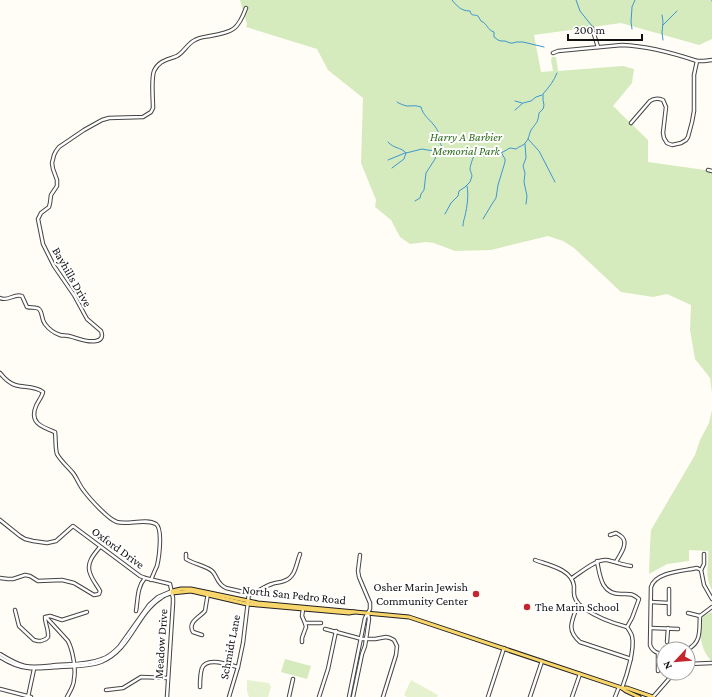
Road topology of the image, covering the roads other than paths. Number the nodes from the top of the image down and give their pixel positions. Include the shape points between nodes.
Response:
1 (246, 8) dead end
2 (592, 28) dead end
3 (598, 47) junction
4 (553, 53) dead end
5 (712, 60) edge
6 (697, 61) junction
7 (631, 123) dead end
8 (708, 170) dead end
9 (712, 171) edge
10 (0, 298) edge
11 (0, 373) edge
12 (0, 520) edge
13 (610, 535) dead end
14 (100, 547) junction
15 (186, 554) dead end
16 (300, 554) dead end
17 (704, 554) dead end
18 (360, 555) dead end
19 (535, 560) dead end
20 (597, 561) junction
21 (616, 562) junction
22 (631, 566) dead end
23 (702, 570) junction
24 (0, 578) edge
25 (144, 578) junction
26 (572, 578) junction
27 (151, 580) junction
28 (669, 589) dead end
29 (172, 592) junction
30 (249, 593) junction
31 (207, 594) junction
32 (712, 599) edge
33 (247, 602) junction
34 (651, 602) junction
35 (669, 603) junction
36 (578, 604) junction
37 (712, 607) edge
38 (303, 608) junction
39 (15, 610) dead end
40 (136, 610) dead end
41 (87, 612) dead end
42 (368, 613) junction
43 (688, 613) dead end
44 (669, 614) dead end
45 (700, 616) junction
46 (46, 617) junction
47 (305, 623) junction
48 (321, 623) dead end
49 (627, 628) junction
50 (650, 628) junction
51 (668, 628) junction
52 (326, 629) dead end
53 (678, 629) dead end
54 (336, 631) junction
55 (202, 635) dead end
56 (366, 638) junction
57 (362, 639) junction
58 (667, 641) edge
59 (696, 641) edge
60 (302, 642) dead end
61 (504, 648) junction
62 (656, 652) edge
63 (0, 656) edge
64 (631, 659) junction
65 (542, 661) junction
66 (712, 663) edge
67 (696, 664) edge
68 (74, 665) junction
69 (238, 667) junction
70 (35, 668) junction
71 (580, 673) junction
72 (168, 678) junction
73 (293, 679) dead end
74 (667, 681) edge
75 (200, 687) dead end
76 (620, 687) junction
77 (0, 689) edge
78 (106, 690) dead end
79 (29, 697) edge
80 (66, 697) edge
81 (166, 697) edge
82 (229, 697) edge
83 (289, 697) edge
84 (319, 697) edge
85 (349, 697) edge
86 (354, 697) edge
87 (383, 697) edge
88 (488, 697) edge
89 (530, 697) edge
90 (572, 697) edge
91 (615, 697) edge
92 (640, 697) edge
93 (653, 697) edge

1 - 10 street, Bayhills Drive via 238,24 229,32 197,39 181,53 156,67 151,112 138,118 102,120 63,144 55,153 52,163 57,186 48,207 38,219 43,244 87,319 101,331 101,338 95,341 59,335 45,324 39,309 27,307 22,296 4,300
2 - 3 street
3 - 4 street
3 - 6 street via 642,46
5 - 6 street
6 - 7 street via 693,117 686,140 672,145 665,141 663,134 666,107 659,98 650,101
8 - 9 street
11 - 27 street via 14,385 33,387 42,392 34,414 35,420 55,432 57,453 83,490 98,506 117,522 139,521 158,526 160,548
12 - 14 street, Oxford Drive via 25,539 47,543 56,541 73,526
13 - 21 street via 616,533 624,540 624,548
14 - 24 street via 91,558 89,569 100,591 97,595 62,580 38,581 25,575 13,579
14 - 25 street, Oxford Drive
15 - 30 street via 186,559 212,571 222,586
16 - 30 street via 295,569 287,580
17 - 23 street
18 - 42 street via 358,572 370,602
19 - 26 street via 563,570
20 - 21 street
20 - 26 street
20 - 49 street via 602,583 609,591 617,594 634,594 639,599
21 - 22 street
23 - 32 street via 704,585
23 - 34 street via 697,568 669,573 654,580
25 - 27 street, Oxford Drive
25 - 40 street via 139,588
26 - 36 street via 573,594
27 - 29 street, Oxford Drive via 170,584
28 - 35 street
29 - 31 main road, North San Pedro Road via 191,589
29 - 68 street, North San Pedro Road via 158,597 149,604 113,653 101,660
29 - 72 street, Meadow Drive
30 - 33 street, Schmidt Lane
31 - 33 main road, North San Pedro Road
31 - 55 street via 204,612 191,626 193,632
33 - 38 main road, North San Pedro Road
33 - 69 street, Schmidt Lane
34 - 35 street
34 - 50 street
35 - 44 street
36 - 49 street via 592,614
36 - 64 street via 571,625 574,636 580,642
37 - 45 street
38 - 42 main road, North San Pedro Road
38 - 47 street via 302,616
39 - 46 street via 19,626 38,641 48,637
41 - 46 street via 62,620
42 - 56 street
42 - 57 street
42 - 61 main road, North San Pedro Road via 409,617
43 - 45 street
45 - 59 street
46 - 68 street via 68,642
47 - 48 street
47 - 60 street
49 - 64 street via 632,641
50 - 51 street
50 - 62 street via 650,645
51 - 53 street
51 - 58 street
52 - 54 street
54 - 57 street
54 - 84 street
56 - 57 street
56 - 86 street
56 - 87 street via 390,638 396,646 396,655
57 - 85 street
61 - 65 main road, North San Pedro Road
61 - 88 street
63 - 70 street, North San Pedro Road
64 - 76 street via 626,680
65 - 71 main road, North San Pedro Road
65 - 89 street
66 - 67 street
68 - 70 street, North San Pedro Road
68 - 80 street via 75,679
69 - 75 street via 210,661 202,669
69 - 82 street, Schmidt Lane
70 - 79 street
71 - 76 main road, North San Pedro Road
71 - 90 street
72 - 78 street via 141,677 122,688
72 - 81 street, Meadow Drive
73 - 83 street
74 - 93 street
76 - 91 street
76 - 92 main road, North San Pedro Road
76 - 93 main road, North San Pedro Road
77 - 79 street

